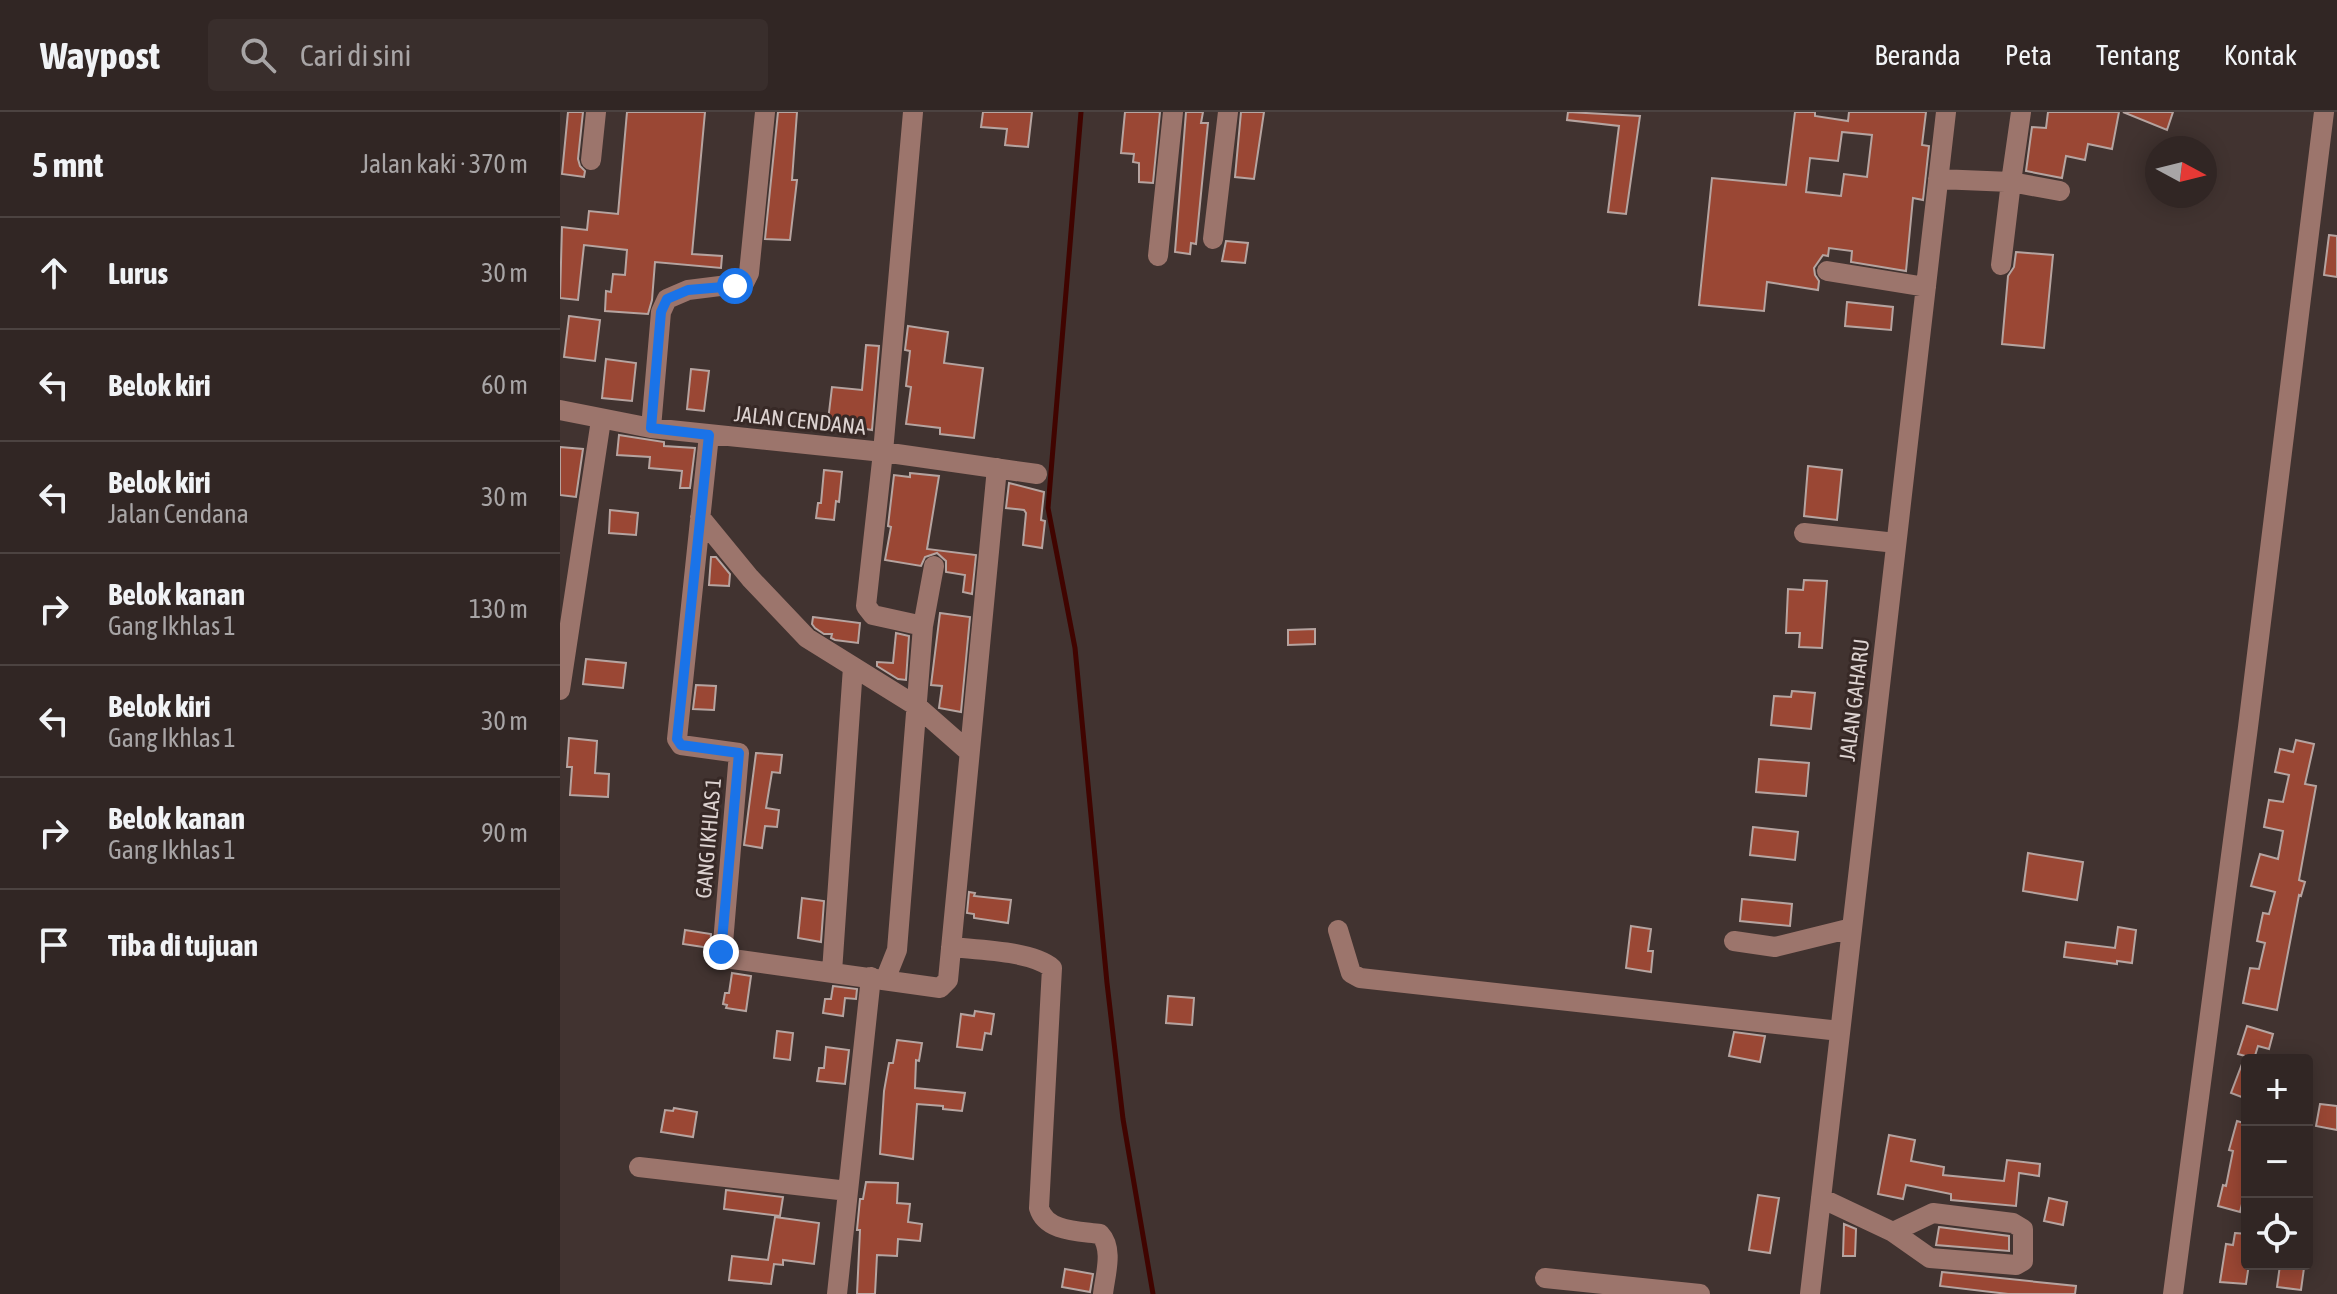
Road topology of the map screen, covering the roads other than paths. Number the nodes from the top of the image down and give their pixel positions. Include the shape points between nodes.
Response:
1 (596, 112) edge
2 (765, 112) edge
3 (913, 112) edge
4 (1173, 112) edge
5 (1228, 112) edge
6 (1946, 112) edge
7 (2021, 112) edge
8 (2324, 112) edge
9 (591, 160) dead end
10 (1938, 179) junction
11 (2011, 182) junction
12 (2060, 191) dead end
13 (1213, 239) dead end
14 (1158, 256) dead end
15 (2001, 265) dead end
16 (1827, 271) dead end
17 (1926, 287) junction
18 (560, 410) edge
19 (601, 420) junction
20 (651, 428) junction
21 (709, 435) junction
22 (883, 452) junction
23 (997, 468) junction
24 (1037, 474) dead end
25 (700, 517) junction
26 (1804, 533) dead end
27 (1896, 543) junction
28 (934, 566) dead end
29 (923, 626) junction
30 (853, 667) junction
31 (560, 690) edge
32 (918, 707) junction
33 (968, 751) junction
34 (1852, 928) junction
35 (1338, 930) dead end
36 (1734, 941) dead end
37 (951, 947) junction
38 (832, 972) junction
39 (878, 978) junction
40 (1840, 1031) junction
41 (639, 1167) dead end
42 (848, 1191) junction
43 (1821, 1198) junction
44 (1893, 1232) junction
45 (1545, 1278) dead end
46 (1661, 1291) edge
47 (837, 1294) edge
48 (1103, 1294) edge
49 (1700, 1294) edge
50 (1810, 1294) edge
51 (2173, 1294) edge

1 - 9 street
2 - 20 street via 749,273 744,283 688,290 667,299 661,312
3 - 22 street
4 - 14 street
5 - 13 street
6 - 10 street, JALAN GAHARU
7 - 11 street
8 - 51 street
10 - 11 street
10 - 17 street, JALAN GAHARU
11 - 12 street
11 - 15 street
16 - 17 street
17 - 27 street, JALAN GAHARU
18 - 19 street, JALAN CENDANA
19 - 20 street, JALAN CENDANA
19 - 31 street
20 - 21 street, JALAN CENDANA
21 - 22 street, JALAN CENDANA
21 - 25 street, GANG IKHLAS 1
22 - 23 street, JALAN CENDANA
22 - 29 street via 867,609
23 - 24 street, JALAN CENDANA
23 - 33 street
25 - 30 street via 807,638
25 - 38 street, GANG IKHLAS 1 via 677,739 681,745 739,753 722,955
26 - 27 street
27 - 34 street, JALAN GAHARU
28 - 29 street
29 - 32 street
30 - 32 street
30 - 38 street
32 - 33 street
32 - 39 street via 897,950
33 - 37 street
34 - 36 street via 1775,947
34 - 40 street, JALAN GAHARU
35 - 40 street via 1351,973 1360,978
37 - 39 street, GANG IKHLAS 1 via 948,980 940,988
37 - 48 street via 1016,955 1052,968 1039,1208 1046,1222 1104,1237 1108,1246
38 - 39 street, GANG IKHLAS 1
39 - 42 street
40 - 43 street, JALAN GAHARU
41 - 42 street
42 - 47 street
43 - 44 street
43 - 50 street, JALAN GAHARU
44 - 44 street via 1938,1260 2016,1265 2023,1261 2023,1229 2013,1223 1933,1213
45 - 46 street
46 - 49 street

